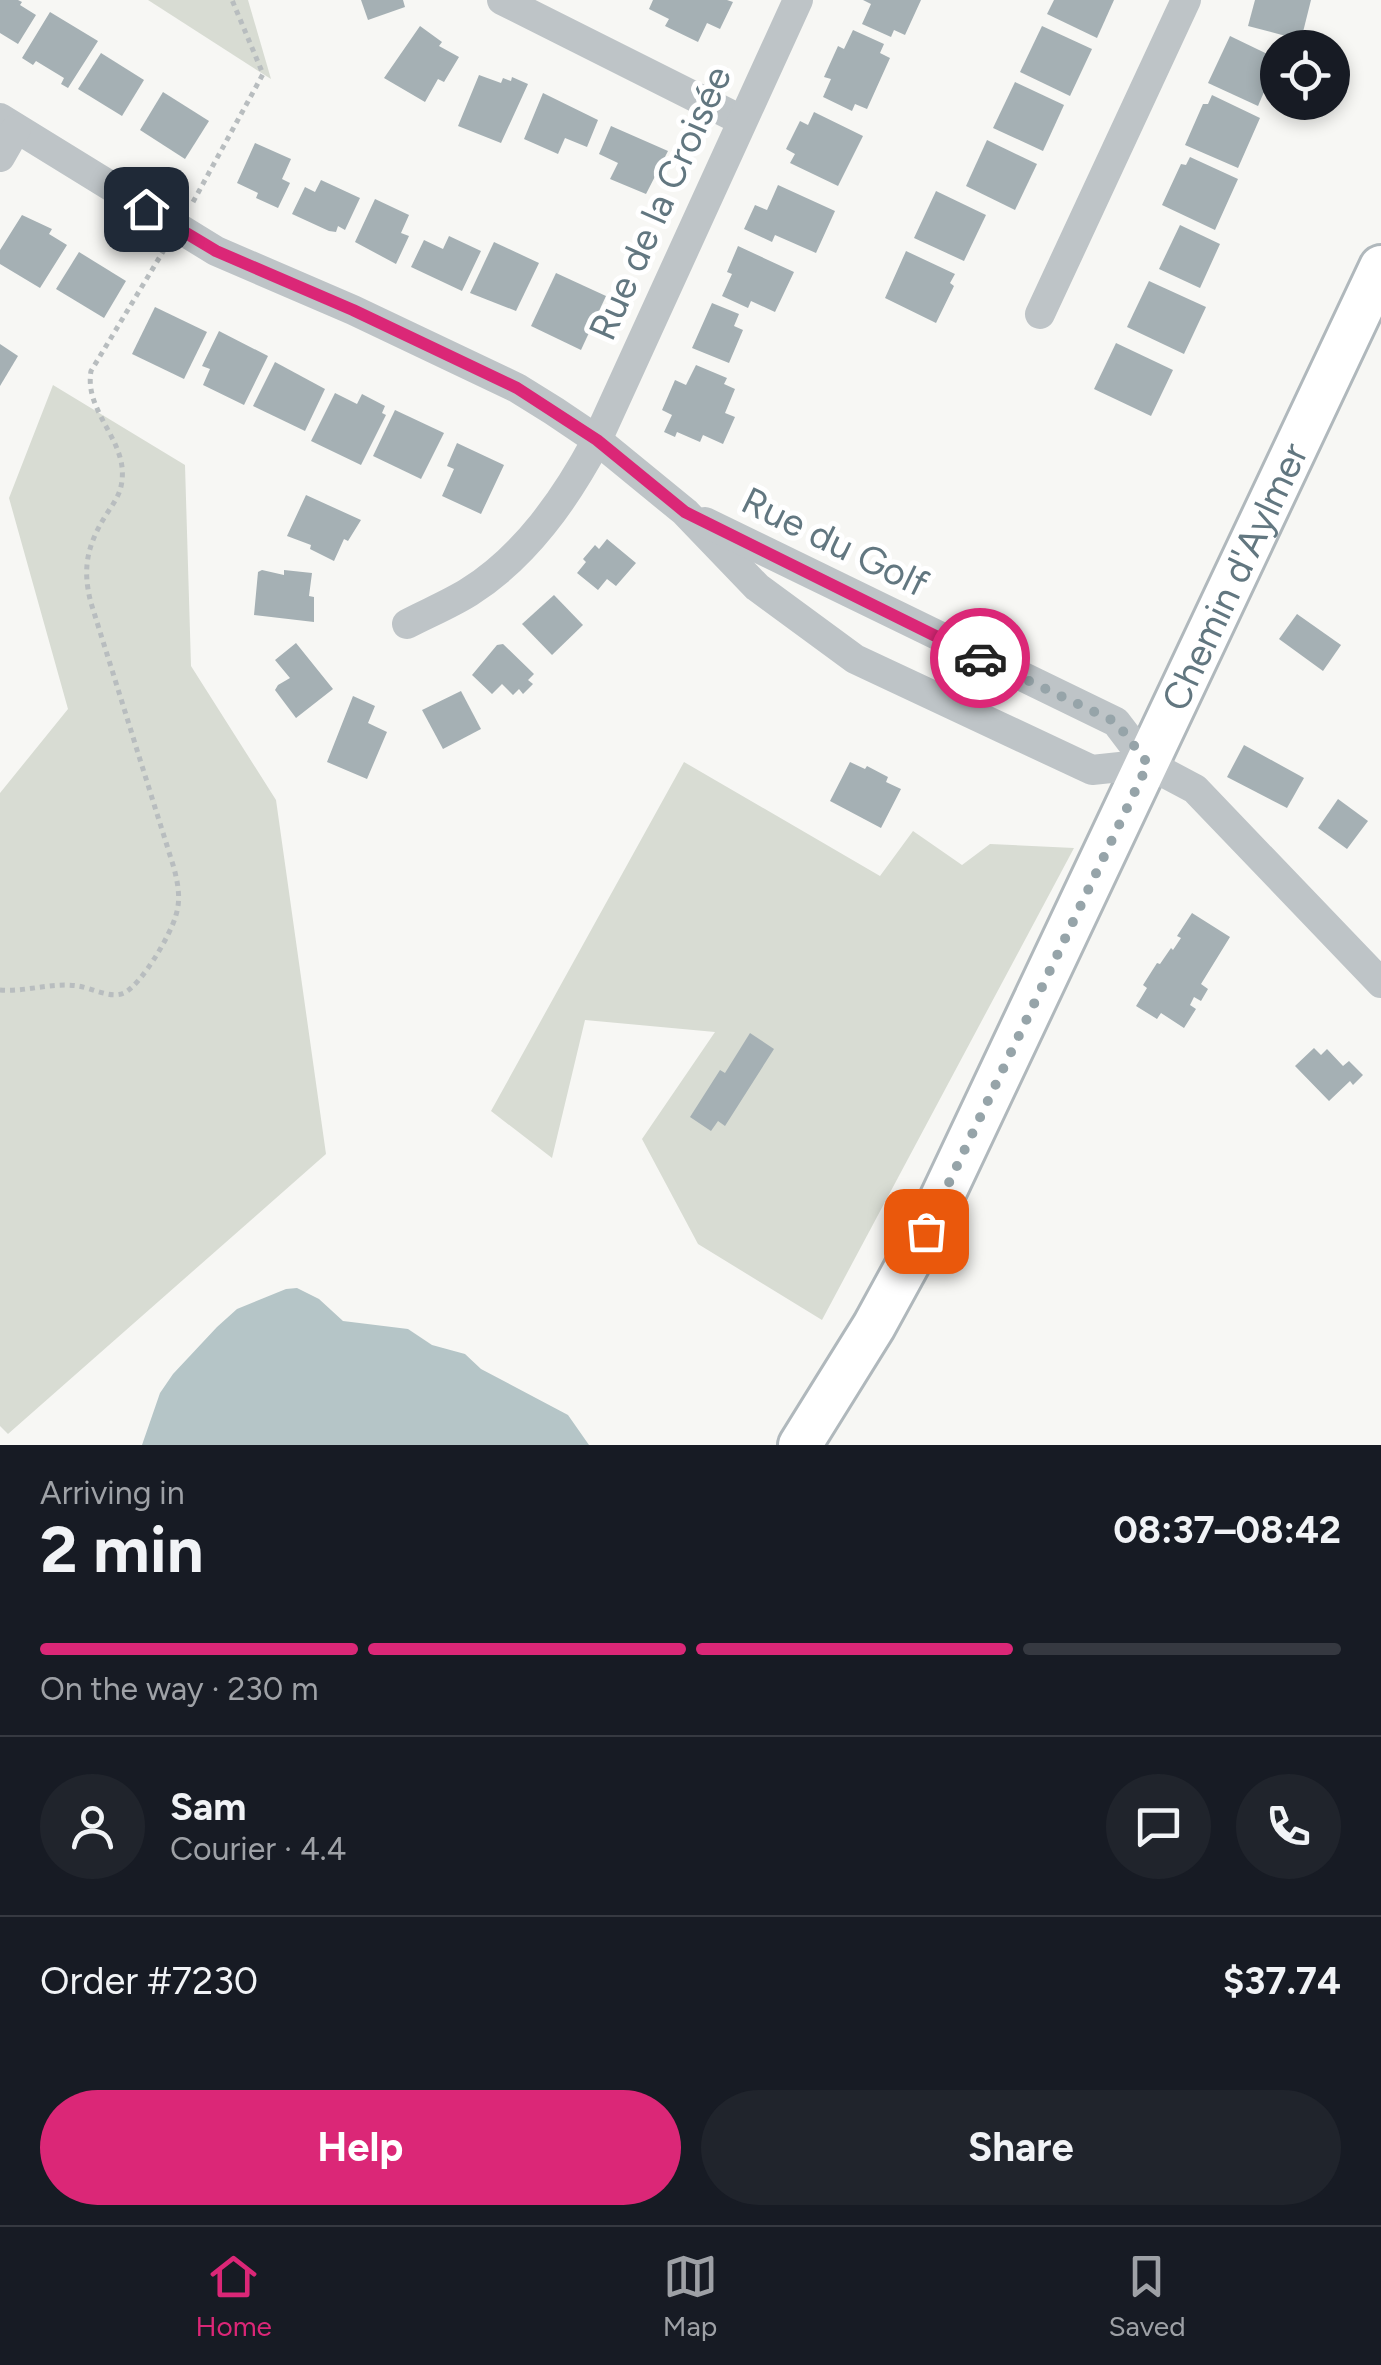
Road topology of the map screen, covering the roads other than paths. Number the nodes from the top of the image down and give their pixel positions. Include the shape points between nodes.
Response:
1 (502, 0) edge
2 (798, 0) edge
3 (1186, 0) edge
4 (741, 120) junction
5 (8, 123) edge
6 (0, 157) edge
7 (1381, 267) edge
8 (1040, 314) dead end
9 (597, 440) junction
10 (685, 512) junction
11 (407, 624) dead end
12 (1148, 764) junction
13 (1381, 983) edge
14 (848, 1368) junction
15 (781, 1445) edge
16 (800, 1445) edge

1 - 4 street
2 - 4 street, Rue de la Croisée
3 - 8 street
4 - 9 street, Rue de la Croisée
5 - 6 street
5 - 9 street, Rue du Golf via 216,251 517,388
7 - 12 main road, Chemin d'Aylmer
9 - 10 street, Rue du Golf
9 - 11 street, Rue de la Croisée via 562,502 506,564 470,592
10 - 12 street, Rue du Golf via 1116,722
10 - 12 street, Rue du Golf via 757,587 855,659 1092,770
12 - 13 street via 1195,789
12 - 14 main road, Chemin d'Aylmer via 926,1231
14 - 15 main road, Chemin d'Aylmer
14 - 16 main road, Chemin d'Aylmer

